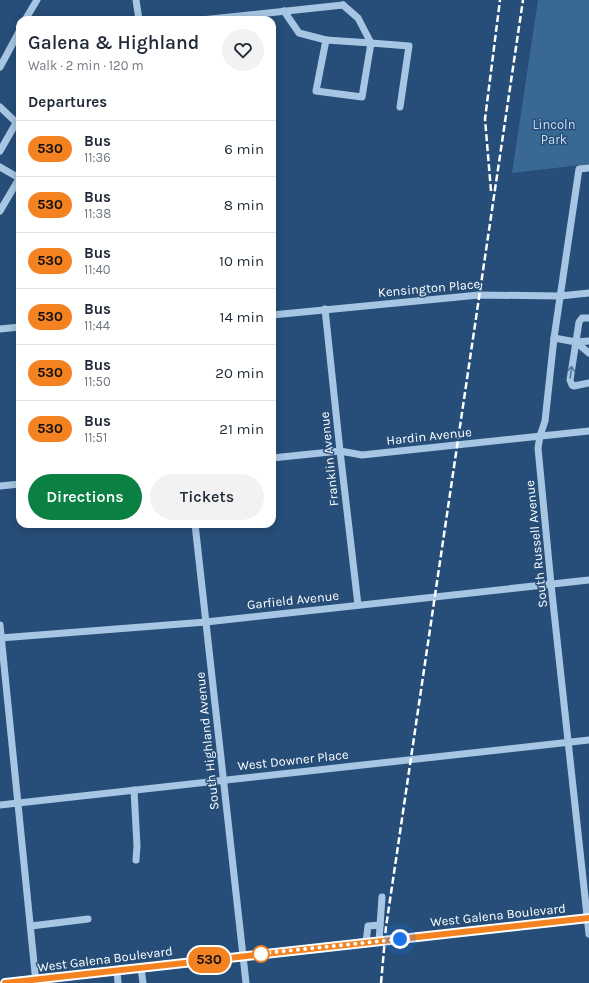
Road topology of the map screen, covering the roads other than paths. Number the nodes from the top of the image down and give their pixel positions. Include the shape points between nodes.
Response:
1 (37, 0) edge
2 (136, 0) edge
3 (343, 3) edge
4 (284, 11) junction
5 (27, 16) edge
6 (138, 16) edge
7 (238, 16) edge
8 (16, 37) edge
9 (326, 40) junction
10 (371, 43) junction
11 (0, 67) edge
12 (0, 107) edge
13 (400, 107) dead end
14 (16, 122) edge
15 (16, 127) edge
16 (0, 151) edge
17 (0, 167) edge
18 (589, 168) edge
19 (16, 176) edge
20 (16, 185) edge
21 (0, 211) edge
22 (589, 293) edge
23 (560, 296) junction
24 (325, 309) junction
25 (276, 315) edge
26 (589, 318) edge
27 (16, 327) edge
28 (0, 329) edge
29 (554, 338) junction
30 (589, 341) edge
31 (576, 342) junction
32 (589, 354) edge
33 (589, 383) edge
34 (589, 431) edge
35 (540, 436) junction
36 (340, 451) junction
37 (276, 458) edge
38 (16, 484) edge
39 (0, 486) edge
40 (195, 528) edge
41 (589, 580) edge
42 (551, 584) junction
43 (358, 605) junction
44 (206, 622) junction
45 (0, 625) edge
46 (1, 638) edge
47 (589, 740) edge
48 (568, 742) junction
49 (223, 780) junction
50 (134, 790) junction
51 (19, 802) junction
52 (0, 804) edge
53 (136, 860) dead end
54 (382, 897) dead end
55 (588, 918) edge
56 (88, 919) dead end
57 (380, 925) junction
58 (31, 926) junction
59 (589, 934) edge
60 (379, 941) junction
61 (366, 942) junction
62 (243, 956) junction
63 (142, 968) junction
64 (116, 970) junction
65 (36, 981) edge
66 (5, 983) edge
67 (118, 983) edge
68 (143, 983) edge
69 (246, 983) edge

1 - 5 street
2 - 6 street
3 - 4 street
3 - 10 street via 358,18
4 - 7 street
4 - 9 street via 299,33
8 - 11 street
9 - 10 street
9 - 10 street via 316,91 362,98
10 - 13 street via 409,46
12 - 14 street
15 - 16 street
17 - 19 street
18 - 23 street, South Russell Avenue via 579,169
20 - 21 street
22 - 23 street, Kensington Place
23 - 24 street, Kensington Place via 479,295
23 - 29 street, South Russell Avenue
24 - 25 street, Kensington Place
24 - 36 street, Franklin Avenue
26 - 31 street via 582,318 579,322
27 - 28 street
29 - 31 street
29 - 35 street, South Russell Avenue via 545,421
30 - 31 street
31 - 32 street
33 -> 31 street via 574,386 571,383
34 - 35 street, Hardin Avenue
35 - 36 street, Hardin Avenue via 362,455
35 - 42 street, South Russell Avenue via 538,448
36 - 37 street, Hardin Avenue
36 - 43 street, Franklin Avenue
38 - 39 street
40 - 44 street, South Highland Avenue
41 - 42 street, Garfield Avenue
42 - 43 street, Garfield Avenue
42 - 48 street, South Russell Avenue
43 - 44 street, Garfield Avenue
44 - 46 street, Garfield Avenue
44 - 49 street, South Highland Avenue
45 - 46 street
46 - 51 street
47 - 48 street, West Downer Place
48 - 49 street, West Downer Place
48 - 55 street, South Russell Avenue
49 - 50 street, West Downer Place
49 - 62 street, South Highland Avenue
50 - 51 street, West Downer Place
50 - 53 street
51 - 52 street, West Downer Place
51 - 58 street
54 - 57 street
55 - 59 street, South Russell Avenue
55 - 60 main road, West Galena Boulevard
56 - 58 street
57 - 60 street
57 - 61 street via 368,926
58 - 65 street
60 - 61 main road, West Galena Boulevard
61 - 62 main road, West Galena Boulevard
62 - 63 main road, West Galena Boulevard
62 - 69 street, South Highland Avenue
63 - 64 main road, West Galena Boulevard
63 - 68 street
64 - 65 main road, West Galena Boulevard
64 - 67 street
65 - 66 main road, West Galena Boulevard

